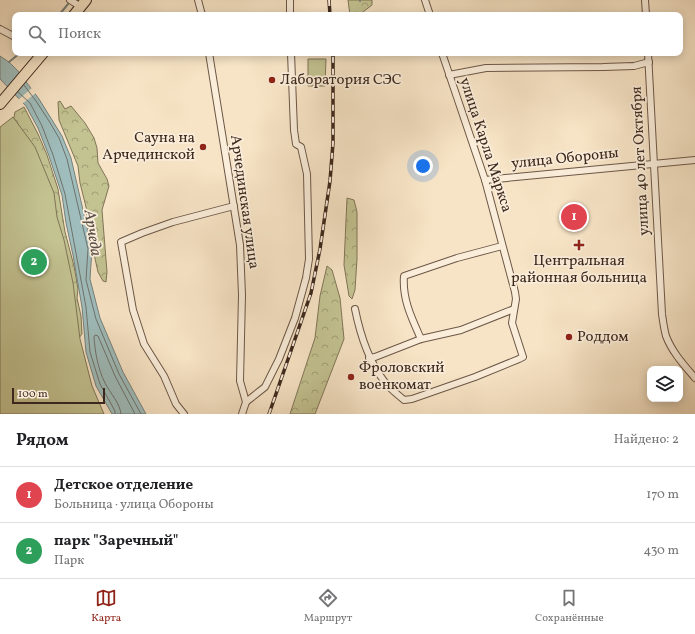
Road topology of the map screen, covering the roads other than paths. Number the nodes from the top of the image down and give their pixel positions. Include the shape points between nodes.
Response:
1 (70, 0) edge
2 (198, 0) edge
3 (290, 0) edge
4 (425, 0) edge
5 (645, 0) edge
6 (84, 3) edge
7 (76, 12) edge
8 (201, 12) edge
9 (290, 12) edge
10 (429, 12) edge
11 (646, 12) edge
12 (0, 29) edge
13 (12, 35) edge
14 (41, 56) edge
15 (209, 56) edge
16 (291, 56) edge
17 (443, 56) edge
18 (648, 56) edge
19 (649, 62) junction
20 (449, 74) junction
21 (2, 102) edge
22 (695, 160) edge
23 (654, 164) junction
24 (485, 180) junction
25 (234, 206) junction
26 (502, 246) junction
27 (355, 309) dead end
28 (514, 309) junction
29 (422, 339) junction
30 (370, 358) junction
31 (695, 378) edge
32 (246, 402) junction
33 (184, 414) edge
34 (242, 414) edge

1 - 6 street
2 - 8 street
3 - 9 street
4 - 10 street
5 - 11 street
6 - 7 main road
12 - 13 street
14 - 21 main road
15 - 25 street, Арчединская улица
16 - 32 street via 294,130 296,144 301,147 307,174 306,278 295,318 279,359 265,387
17 - 20 street, улица Карла Маркса
18 - 19 street, улица 40 лет Октября
19 - 20 street via 634,66 486,68
19 - 23 street, улица 40 лет Октября
20 - 24 street, улица Карла Маркса
22 - 23 street, улица Обороны
23 - 24 street, улица Обороны
23 - 31 street, улица 40 лет Октября via 660,296 666,335 680,360
24 - 26 street, улица Карла Маркса
25 - 32 street, Арчединская улица via 240,245 242,288 240,381
25 - 33 street via 173,222 121,242 133,310 144,344
26 - 28 street, улица Карла Маркса via 515,292
26 - 29 street via 404,276 403,286 408,307
27 - 30 street, улица Карла Маркса via 358,326
28 - 29 street via 461,330
28 - 30 street, улица Карла Маркса via 512,323 523,357 520,360 412,399 404,400 390,388
29 - 30 street
32 - 34 street

